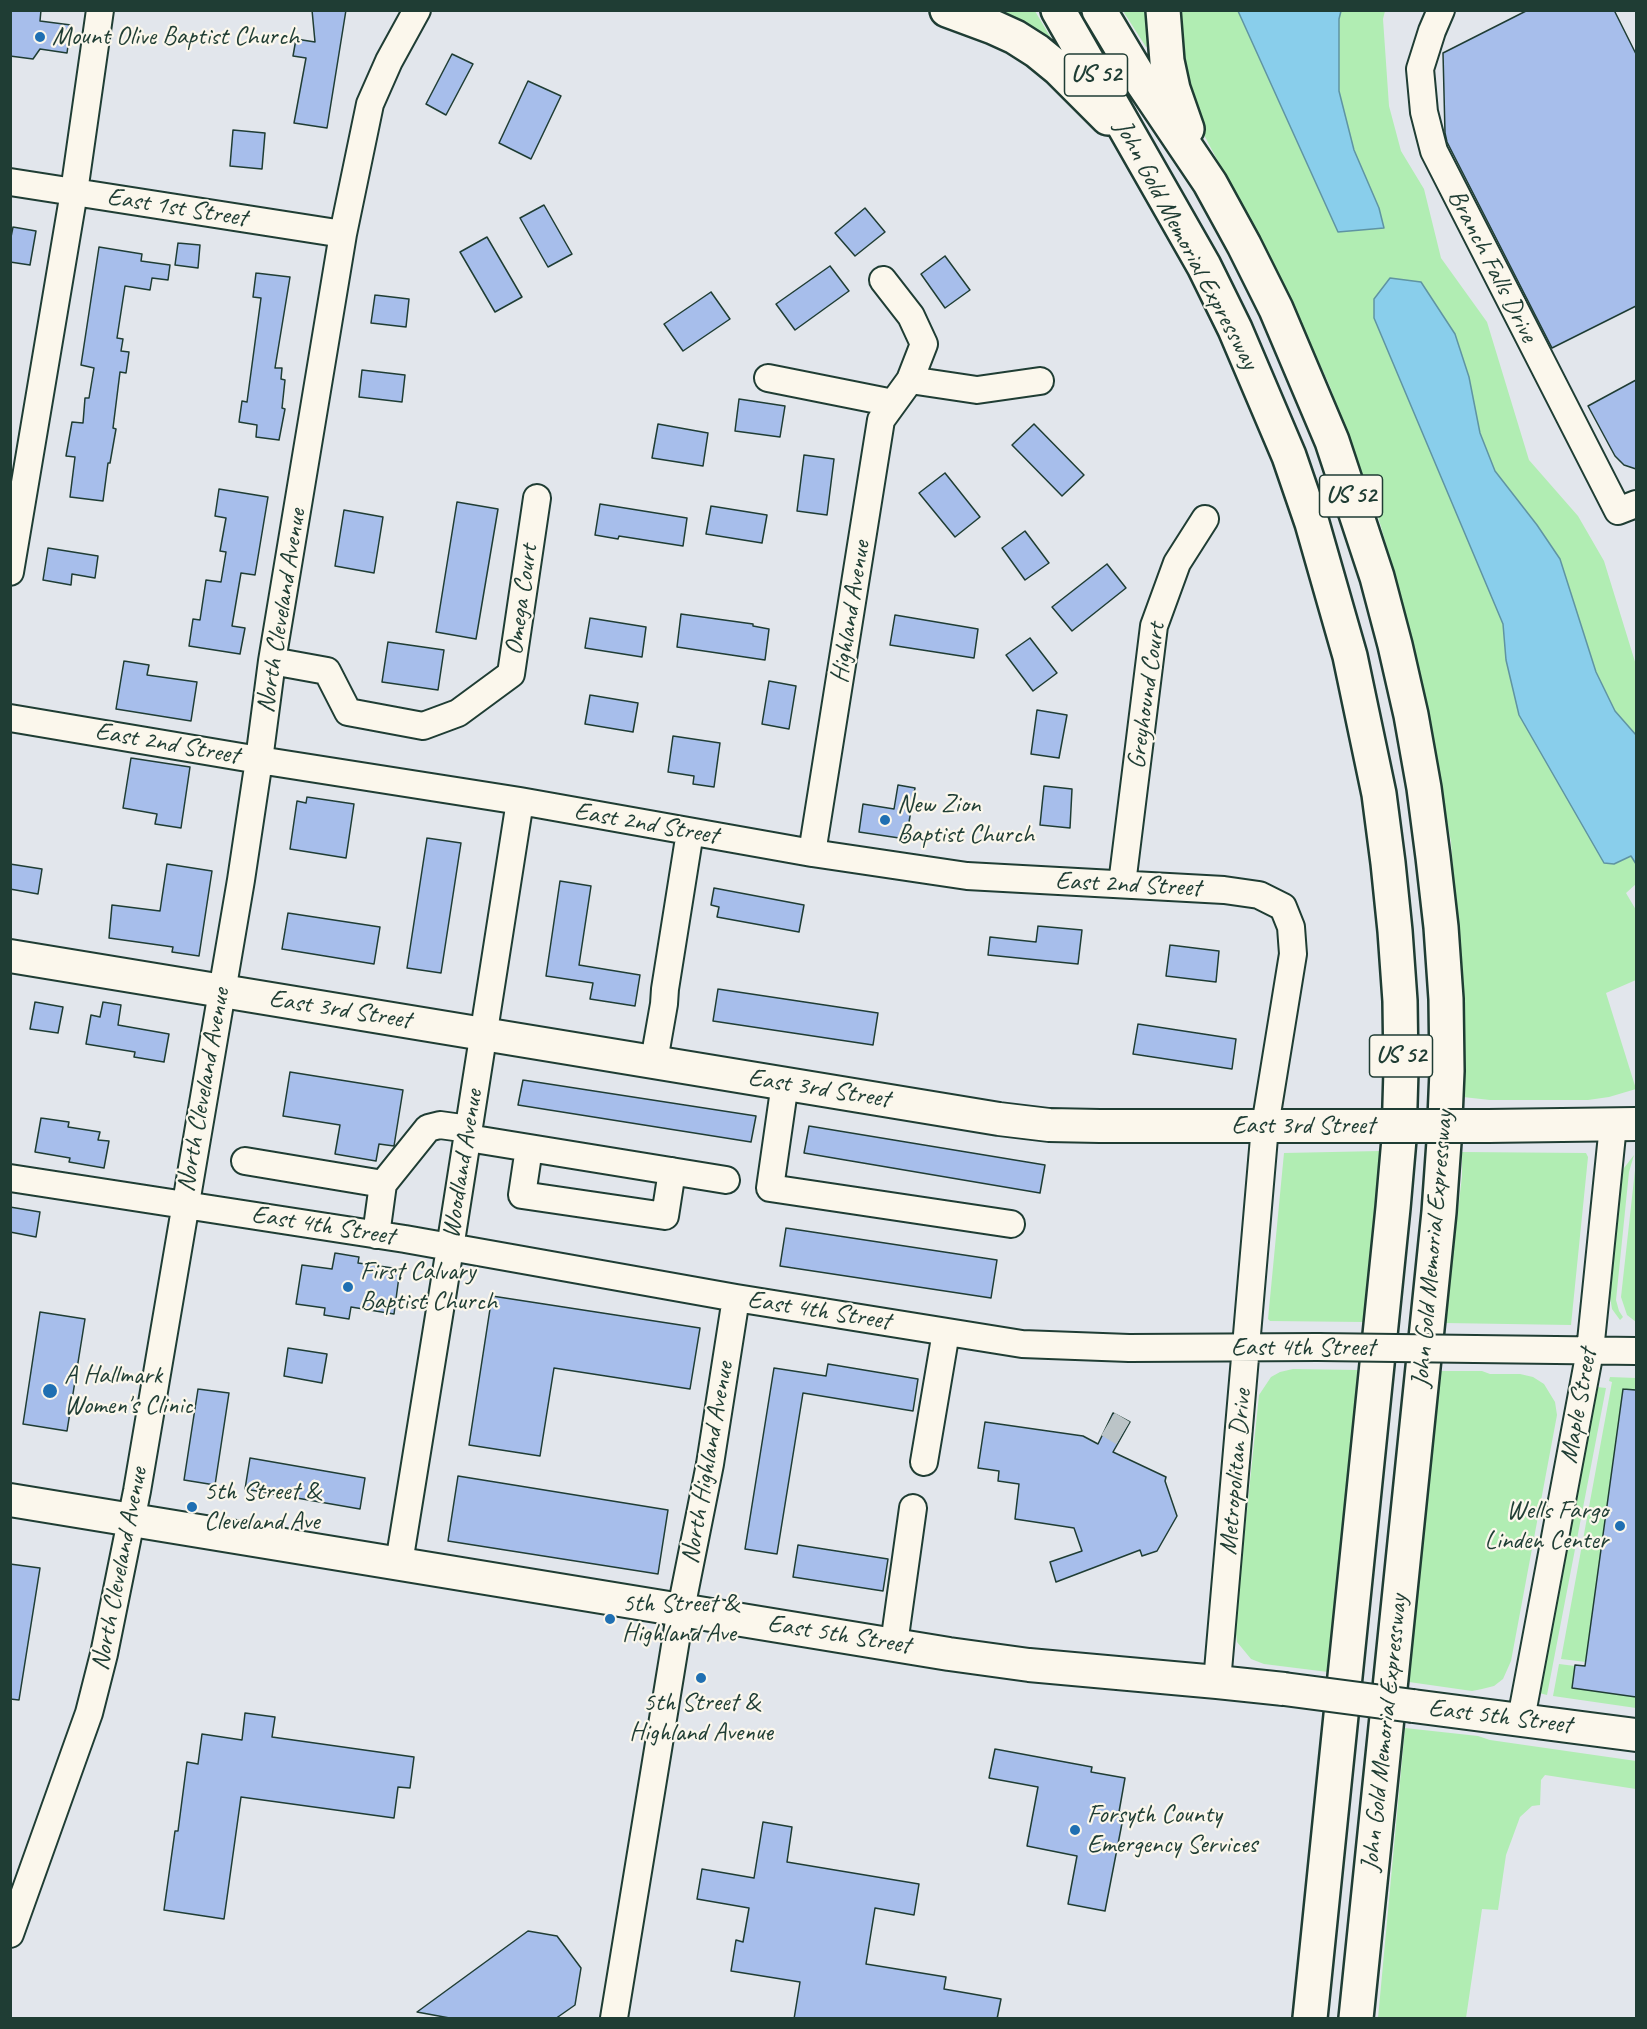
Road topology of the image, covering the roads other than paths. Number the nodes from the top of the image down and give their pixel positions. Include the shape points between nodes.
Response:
1 (100, 10) edge
2 (417, 10) edge
3 (947, 10) edge
4 (1058, 10) edge
5 (1099, 10) edge
6 (1163, 10) edge
7 (1441, 10) edge
8 (1131, 141) junction
9 (10, 182) edge
10 (1210, 183) junction
11 (74, 192) junction
12 (343, 234) junction
13 (883, 280) dead end
14 (768, 378) dead end
15 (910, 380) junction
16 (1040, 381) dead end
17 (893, 403) junction
18 (21, 451) edge
19 (537, 498) dead end
20 (1627, 508) edge
21 (1205, 519) dead end
22 (10, 572) edge
23 (272, 661) junction
24 (10, 718) edge
25 (260, 760) junction
26 (520, 801) junction
27 (690, 832) junction
28 (812, 853) junction
29 (1122, 884) junction
30 (1283, 907) joint
31 (10, 956) edge
32 (221, 990) junction
33 (484, 1033) junction
34 (654, 1062) junction
35 (784, 1083) junction
36 (1625, 1125) edge
37 (1265, 1126) junction
38 (468, 1133) junction
39 (529, 1148) junction
40 (245, 1161) dead end
41 (672, 1171) junction
42 (10, 1178) edge
43 (726, 1180) dead end
44 (383, 1184) junction
45 (184, 1204) junction
46 (1011, 1224) dead end
47 (376, 1235) junction
48 (450, 1248) junction
49 (736, 1298) junction
50 (946, 1332) junction
51 (1246, 1347) junction
52 (1590, 1351) junction
53 (1636, 1352) edge
54 (924, 1462) dead end
55 (10, 1500) edge
56 (913, 1508) dead end
57 (131, 1520) junction
58 (399, 1563) junction
59 (681, 1609) junction
60 (894, 1644) junction
61 (1217, 1682) junction
62 (1521, 1719) junction
63 (1636, 1735) edge
64 (10, 1934) edge
65 (614, 2019) edge
66 (1310, 2019) edge
67 (1356, 2019) edge

1 - 11 street
2 - 12 street, North Cleveland Avenue via 370,104
3 - 8 highway via 993,27 1037,51
4 - 8 highway, John Gold Memorial Expressway / US 52
5 - 10 highway, John Gold Memorial Expressway / US 52
6 - 10 highway via 1173,89
7 - 20 street, Branch Falls Drive via 1420,69 1424,112 1434,151
8 - 66 highway, John Gold Memorial Expressway / US 52 via 1204,266 1234,328 1289,456 1312,523 1336,600 1366,725 1379,795 1395,931 1401,1059 1392,1220
9 - 11 street, East 1st Street
10 - 67 highway, John Gold Memorial Expressway / US 52 via 1280,319 1328,430 1356,508 1411,716 1441,927 1447,1071 1438,1212
11 - 12 street, East 1st Street
11 - 18 street
12 - 23 street, North Cleveland Avenue
13 - 15 street, Highland Avenue via 911,316 924,344
14 - 17 street
15 - 16 street via 977,390
15 - 17 street, Highland Avenue
17 - 28 street, Highland Avenue via 881,420
18 - 22 street
19 - 23 street, Omega Court via 511,674 458,713 423,726 348,712 327,671
21 - 29 street, Greyhound Court via 1177,563 1154,626
23 - 25 street, North Cleveland Avenue
24 - 25 street, East 2nd Street
25 - 26 street, East 2nd Street
25 - 32 street, North Cleveland Avenue
26 - 27 street, East 2nd Street
26 - 33 street, Woodland Avenue
27 - 28 street, East 2nd Street
27 - 34 street
28 - 29 street, East 2nd Street via 967,876
29 - 30 street, East 2nd Street via 1259,895
30 - 37 street, Metropolitan Drive via 1291,927 1293,954
31 - 32 main road, East 3rd Street
32 - 33 main road, East 3rd Street
32 - 45 street, North Cleveland Avenue
33 - 34 main road, East 3rd Street
33 - 38 street, Woodland Avenue
34 - 35 main road, East 3rd Street
35 - 37 main road, East 3rd Street via 1049,1125
35 - 46 street via 770,1188
36 - 37 main road, East 3rd Street, bridge
36 - 52 street, Maple Street
37 - 51 street, Metropolitan Drive
38 - 39 street
38 - 44 street via 440,1125 428,1128
38 - 48 street, Woodland Avenue
39 - 41 street
39 - 41 street via 522,1195 665,1216
40 - 44 street
41 - 43 street
42 - 45 street, East 4th Street
44 - 47 street
45 - 47 street, East 4th Street
45 - 57 street, North Cleveland Avenue
47 - 48 street, East 4th Street
48 - 49 street, East 4th Street
48 - 58 street, Woodland Avenue
49 - 50 street, East 4th Street
49 - 59 street, North Highland Avenue via 710,1464
50 - 51 street, East 4th Street via 1064,1347
50 - 54 street
51 - 52 street, East 4th Street, bridge
51 - 61 street, Metropolitan Drive
52 - 53 street, East 4th Street
52 - 62 street, Maple Street
55 - 57 main road, East 5th Street
56 - 60 street
57 - 58 main road, East 5th Street
57 - 64 street, North Cleveland Avenue via 88,1713
58 - 59 main road, East 5th Street
59 - 60 main road, East 5th Street
59 - 65 street, North Highland Avenue
60 - 61 main road, East 5th Street via 1029,1665
61 - 62 main road, East 5th Street, bridge
62 - 63 main road, East 5th Street

